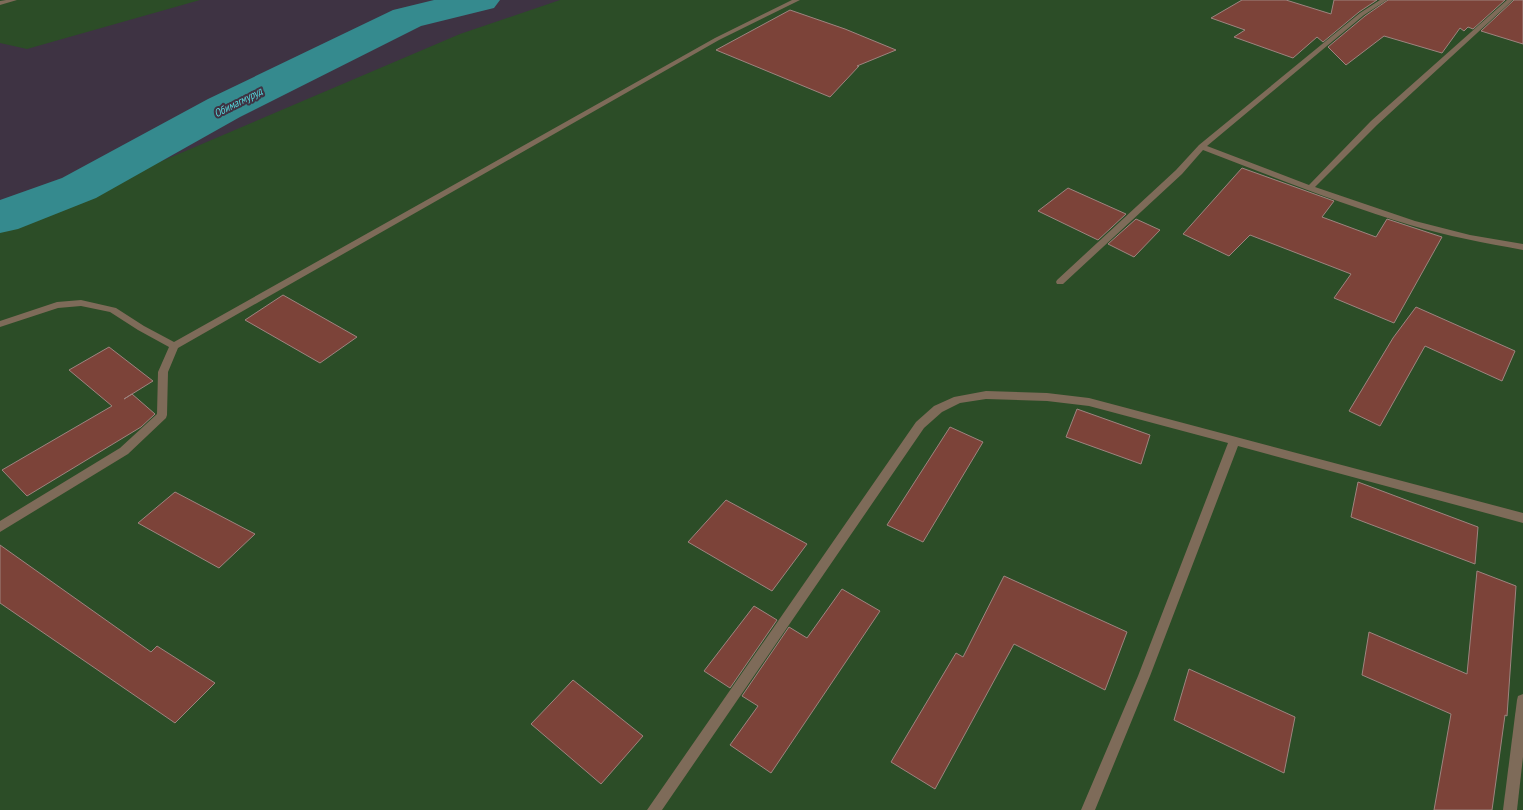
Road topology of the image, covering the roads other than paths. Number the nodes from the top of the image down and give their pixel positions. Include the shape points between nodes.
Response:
1 (14, 0) edge
2 (797, 0) edge
3 (1384, 0) edge
4 (1510, 0) edge
5 (0, 3) edge
6 (1202, 147) junction
7 (1310, 188) junction
8 (1523, 247) edge
9 (1060, 282) dead end
10 (0, 324) edge
11 (174, 346) junction
12 (1234, 442) junction
13 (1523, 518) edge
14 (0, 527) edge
15 (1523, 700) edge
16 (654, 810) edge
17 (1088, 810) edge
18 (1510, 810) edge

1 - 5 street
2 - 11 street via 717,39
3 - 6 street via 1362,14
4 - 7 street via 1374,123
6 - 7 street
6 - 9 street via 1179,172
7 - 8 street via 1412,223 1470,238
10 - 11 street via 57,305 81,303 112,310
11 - 14 street via 163,372 162,415 124,451
12 - 13 street
12 - 16 street via 1089,402 1047,397 986,395 958,400 938,409 920,425
12 - 17 street via 1144,676
15 - 18 street

